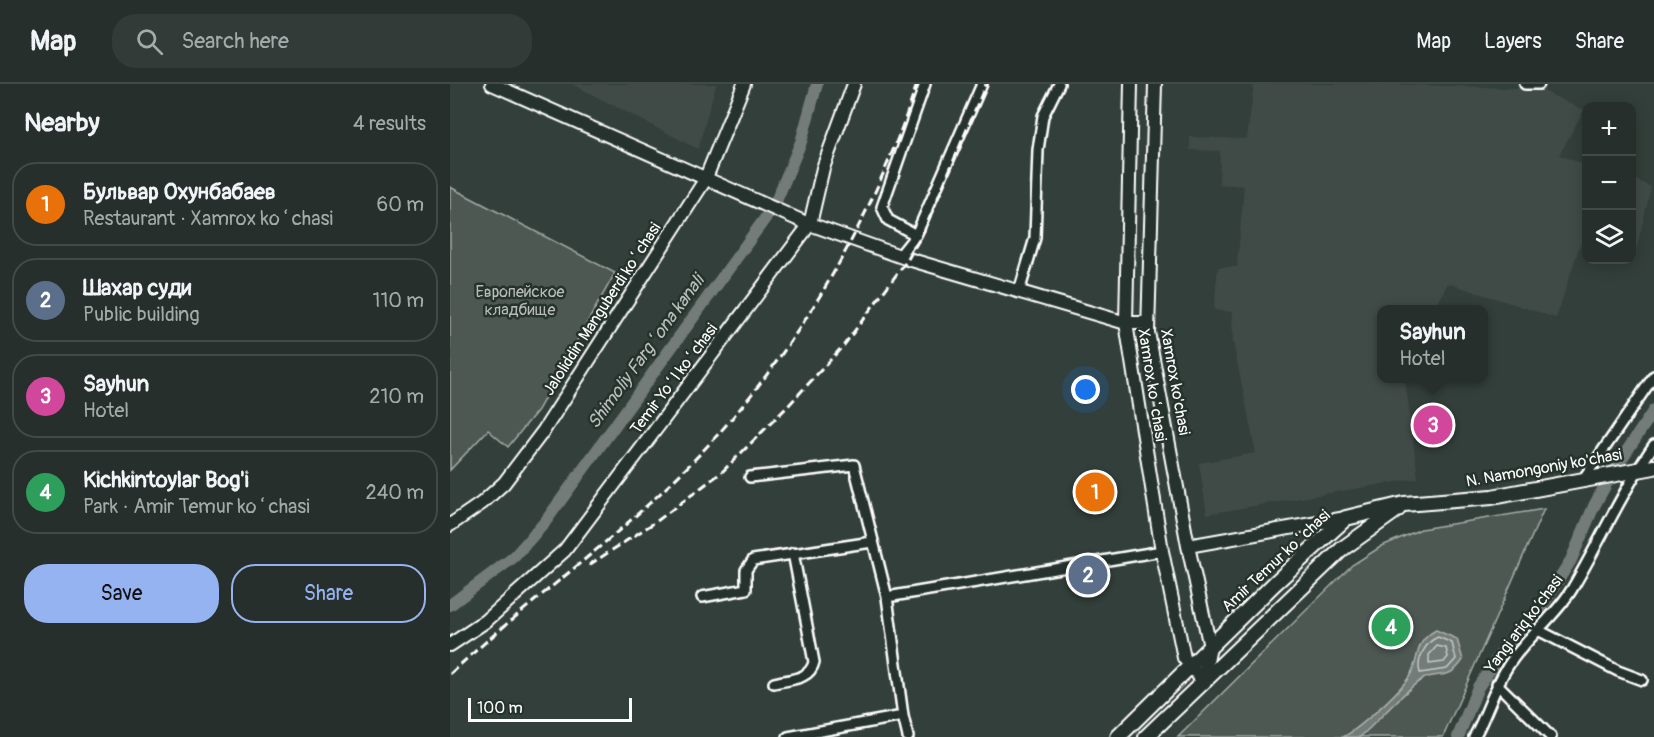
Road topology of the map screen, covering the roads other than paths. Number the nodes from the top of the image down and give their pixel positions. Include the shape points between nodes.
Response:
1 (492, 84) edge
2 (744, 84) edge
3 (854, 84) edge
4 (925, 84) edge
5 (982, 84) edge
6 (1059, 84) edge
7 (1131, 84) edge
8 (1155, 84) edge
9 (1525, 84) edge
10 (1539, 84) edge
11 (705, 180) junction
12 (807, 223) junction
13 (916, 235) junction
14 (900, 255) junction
15 (1019, 292) junction
16 (1126, 323) junction
17 (1148, 323) junction
18 (1654, 376) edge
19 (1654, 446) edge
20 (1654, 467) edge
21 (1631, 470) junction
22 (750, 477) dead end
23 (1590, 477) junction
24 (1404, 504) junction
25 (1347, 518) junction
26 (450, 525) edge
27 (872, 542) junction
28 (1188, 546) junction
29 (1162, 551) junction
30 (793, 553) junction
31 (702, 597) dead end
32 (887, 597) junction
33 (1538, 630) junction
34 (450, 645) edge
35 (1210, 647) junction
36 (1190, 667) junction
37 (1642, 680) dead end
38 (1203, 681) junction
39 (774, 683) dead end
40 (1497, 684) junction
41 (903, 716) junction
42 (788, 737) edge
43 (908, 737) edge
44 (1119, 737) edge
45 (1146, 737) edge
46 (1474, 737) edge
47 (1551, 737) edge

1 - 11 main road
2 - 11 main road, Jaloliddin Manguberdi koʻchasi
3 - 12 main road, Temir Yoʻl koʻchasi
4 - 13 street via 882,207 888,220
5 - 13 street
6 - 15 street via 1043,116 1035,238
7 - 16 main road, Xamrox koʻchasi
8 - 17 main road, Xamrox ko'chasi
9 - 10 street
11 - 12 main road
11 - 26 main road, Jaloliddin Manguberdi koʻchasi via 544,430 504,483
12 - 14 main road
12 - 34 main road, Temir Yoʻl koʻchasi via 565,550 486,621
13 - 14 street
14 - 15 main road
15 - 16 main road
16 - 17 main road
16 - 29 main road, Xamrox koʻchasi
17 - 28 main road, Xamrox ko'chasi
18 - 23 street
19 - 21 street, Yangi ariq ko‘chasi
20 - 21 main road, N. Namongoniy ko'chasi
21 - 23 main road, N. Namongoniy ko'chasi
21 - 33 street, Yangi ariq ko‘chasi via 1571,590
22 - 27 street via 854,465
23 - 24 main road, N. Namongoniy ko'chasi via 1492,496
24 - 25 main road, Amir Temur koʻchasi
24 - 38 main road via 1342,549
25 - 28 main road
25 - 35 main road, Amir Temur koʻchasi
27 - 30 street
27 - 32 street
28 - 35 main road, Xamrox ko'chasi
29 - 32 street
29 - 36 main road, Xamrox koʻchasi via 1184,658
30 - 31 street via 753,560 746,570 746,589
30 - 39 street via 814,662 806,676
32 - 41 street
33 - 37 street
33 - 40 street, Yangi ariq ko‘chasi
35 - 36 main road, Amir Temur koʻchasi
35 - 38 main road, Xamrox ko'chasi
36 - 38 main road, Xamrox koʻchasi
36 - 44 main road, Amir Temur koʻchasi
38 - 45 main road
40 - 46 street, Yangi ariq ko‘chasi
40 - 47 street
41 - 42 street
41 - 43 street

